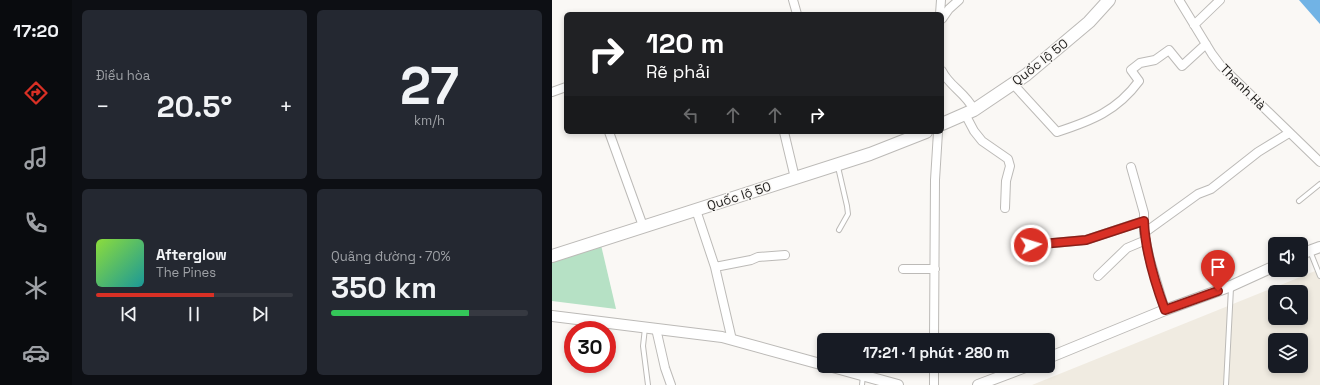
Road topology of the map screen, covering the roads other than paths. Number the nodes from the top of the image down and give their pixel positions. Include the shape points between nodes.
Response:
1 (793, 0) edge
2 (940, 0) edge
3 (959, 0) edge
4 (1109, 0) edge
5 (1179, 0) edge
6 (1220, 0) edge
7 (796, 12) edge
8 (940, 12) edge
9 (944, 16) edge
10 (1194, 25) junction
11 (1206, 44) junction
12 (944, 76) edge
13 (1013, 84) junction
14 (564, 88) edge
15 (552, 92) edge
16 (970, 112) junction
17 (944, 123) edge
18 (1289, 133) junction
19 (610, 134) edge
20 (784, 134) edge
21 (921, 134) edge
22 (938, 134) edge
23 (1320, 162) edge
24 (837, 164) junction
25 (1131, 167) dead end
26 (795, 178) junction
27 (1320, 184) edge
28 (1299, 202) dead end
29 (1005, 208) dead end
30 (696, 210) junction
31 (1144, 221) junction
32 (643, 226) junction
33 (840, 230) dead end
34 (1145, 236) junction
35 (1031, 245) dead end
36 (1310, 251) edge
37 (552, 256) edge
38 (785, 256) dead end
39 (715, 267) junction
40 (903, 269) dead end
41 (934, 269) junction
42 (1268, 269) edge
43 (1098, 276) dead end
44 (1320, 276) edge
45 (1231, 286) junction
46 (1165, 310) junction
47 (552, 316) edge
48 (645, 327) junction
49 (658, 329) junction
50 (934, 333) edge
51 (732, 340) junction
52 (1055, 355) edge
53 (817, 363) edge
54 (846, 373) edge
55 (934, 373) edge
56 (1010, 373) edge
57 (862, 380) edge
58 (648, 385) edge
59 (671, 385) edge
60 (898, 385) edge
61 (934, 385) edge
62 (978, 385) edge
63 (1226, 385) edge

1 - 7 street
2 - 8 street
3 - 9 street
4 - 13 main road, Quốc lộ 50 via 1089,22
5 - 10 street, Thanh Hà
6 - 10 street
10 - 11 street, Thanh Hà
11 - 13 street via 1182,66 1169,50 1155,60 1140,63 1130,70 1139,81 1129,94 1107,112 1057,132
11 - 18 street, Thanh Hà via 1221,66
12 - 16 street via 970,102
13 - 16 main road, Quốc lộ 50
14 - 15 street
16 - 17 main road, Quốc lộ 50
16 - 29 street via 974,131 982,141 1008,159 1010,166 1006,181
18 - 23 street, Thanh Hà
18 - 34 street via 1258,152 1211,189 1198,194
19 - 32 street
20 - 26 street
21 - 24 main road, Quốc lộ 50
22 - 41 street
24 - 26 main road, Quốc lộ 50
24 - 33 lane via 848,210
25 - 31 street
26 - 30 main road, Quốc lộ 50
27 - 28 lane
30 - 32 main road, Quốc lộ 50
30 - 39 street
31 - 34 street
31 - 35 street via 1086,240
32 - 37 main road, Quốc lộ 50
34 - 43 street via 1127,248
34 - 46 street
36 - 44 lane
38 - 39 street via 758,257
39 - 51 street
40 - 41 street
41 - 50 street
42 - 45 street
45 - 46 street
45 - 63 lane
46 - 52 street
47 - 48 street
48 - 49 street
48 - 58 lane via 643,346
49 - 51 street
49 - 59 street via 665,368
51 - 53 street
54 - 57 street
55 - 61 street
56 - 62 street
57 - 60 street

